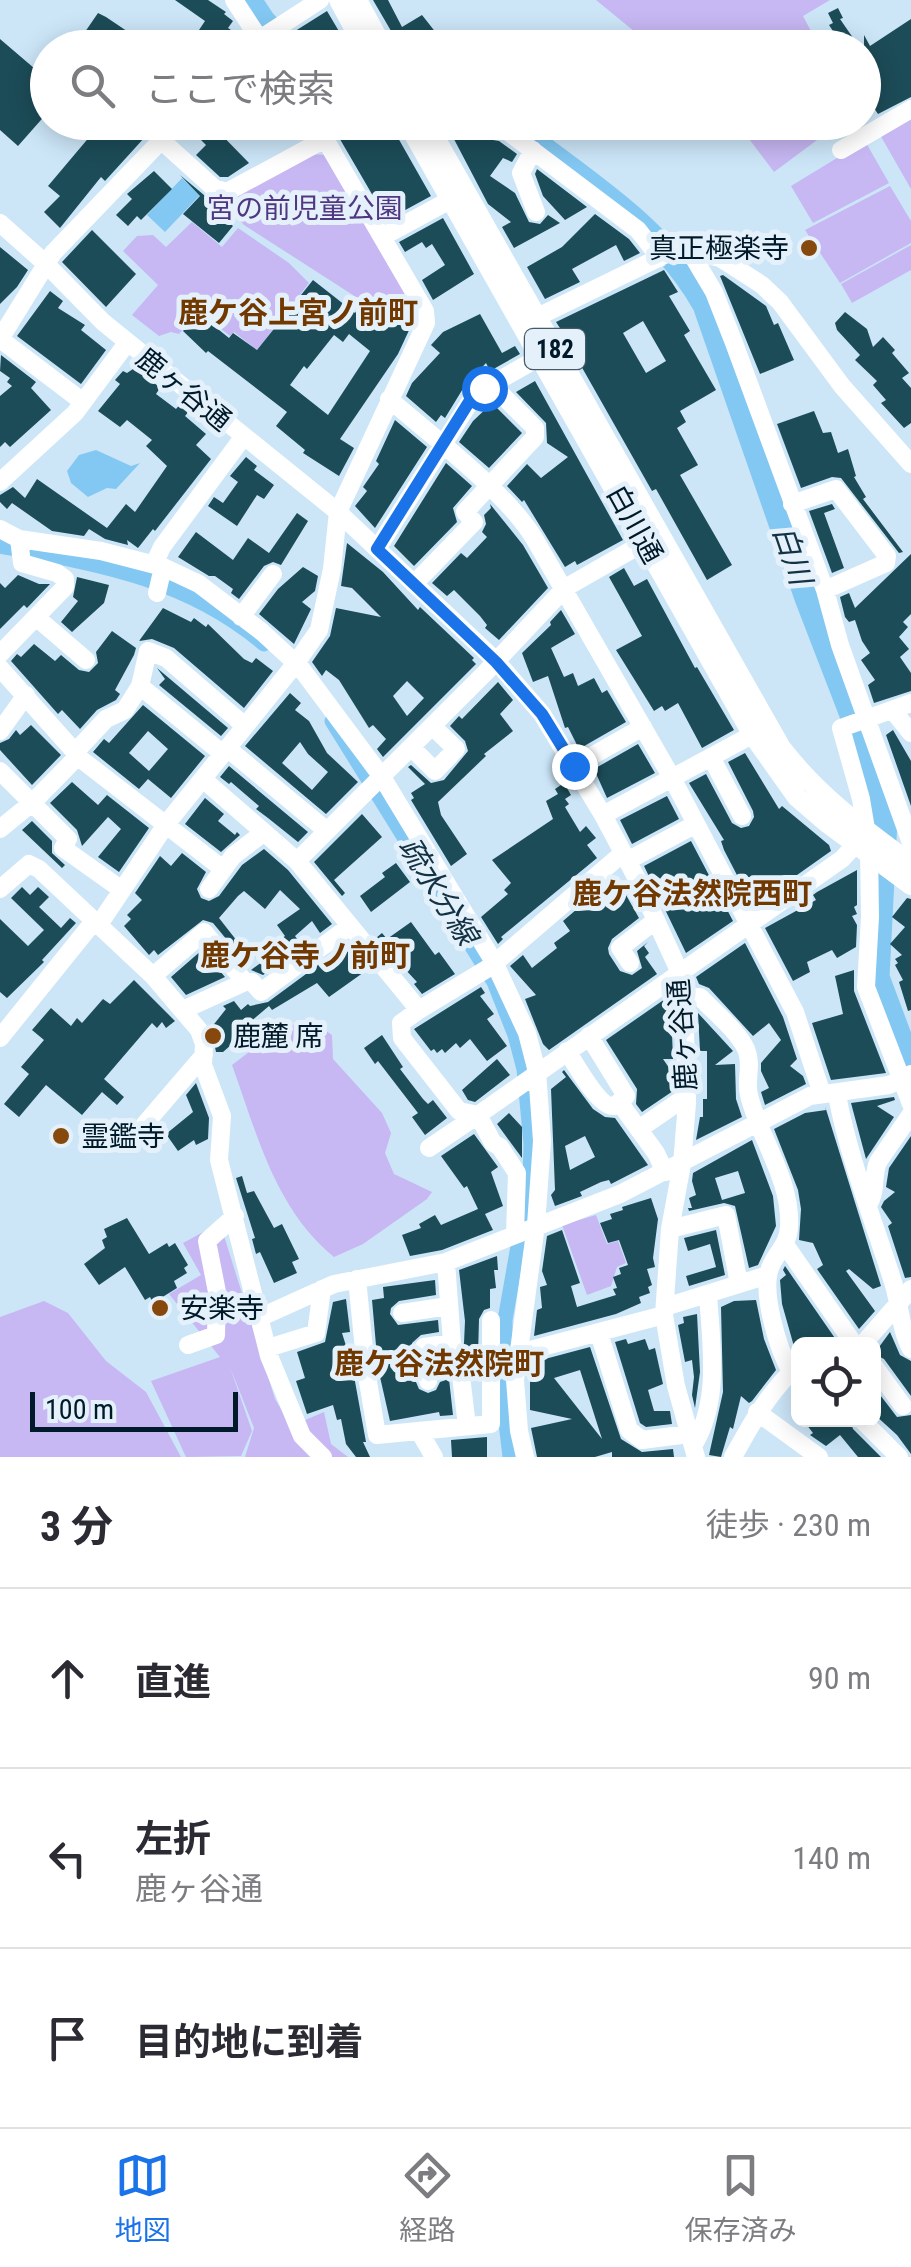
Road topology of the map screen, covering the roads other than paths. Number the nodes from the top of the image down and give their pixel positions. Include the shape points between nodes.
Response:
1 (234, 0) edge
2 (320, 0) edge
3 (339, 0) edge
4 (357, 0) edge
5 (251, 30) edge
6 (272, 30) edge
7 (355, 30) edge
8 (373, 30) edge
9 (911, 109) edge
10 (881, 126) edge
11 (305, 140) edge
12 (326, 140) edge
13 (419, 140) edge
14 (434, 140) edge
15 (519, 140) edge
16 (857, 140) edge
17 (162, 141) joint
18 (533, 150) junction
19 (840, 150) dead end
20 (458, 196) junction
21 (536, 212) dead end
22 (0, 223) edge
23 (382, 237) junction
24 (673, 253) junction
25 (46, 262) junction
26 (530, 321) junction
27 (0, 339) edge
28 (127, 342) junction
29 (540, 357) junction
30 (491, 384) junction
31 (390, 399) junction
32 (83, 402) junction
33 (244, 436) junction
34 (442, 445) junction
35 (911, 464) edge
36 (0, 482) edge
37 (488, 488) junction
38 (792, 504) junction
39 (338, 512) junction
40 (0, 528) edge
41 (652, 538) junction
42 (20, 547) junction
43 (377, 549) junction
44 (273, 574) dead end
45 (159, 576) junction
46 (414, 584) junction
47 (565, 588) junction
48 (826, 590) junction
49 (241, 616) junction
50 (37, 618) junction
51 (0, 654) edge
52 (86, 660) dead end
53 (496, 662) junction
54 (292, 667) junction
55 (0, 668) edge
56 (140, 686) junction
57 (26, 695) junction
58 (903, 707) edge
59 (858, 720) junction
60 (245, 726) junction
61 (432, 726) junction
62 (643, 727) junction
63 (761, 731) junction
64 (0, 732) edge
65 (911, 733) edge
66 (411, 747) junction
67 (225, 751) junction
68 (78, 752) junction
69 (712, 757) junction
70 (574, 766) junction
71 (0, 771) edge
72 (672, 778) junction
73 (204, 780) junction
74 (375, 783) junction
75 (32, 802) junction
76 (602, 815) junction
77 (742, 816) dead end
78 (167, 823) junction
79 (696, 824) junction
80 (0, 828) edge
81 (328, 831) junction
82 (263, 832) junction
83 (883, 850) edge
84 (625, 857) junction
85 (297, 861) junction
86 (223, 870) junction
87 (911, 885) edge
88 (0, 889) edge
89 (209, 889) dead end
90 (122, 890) junction
91 (656, 920) junction
92 (98, 921) junction
93 (749, 924) junction
94 (350, 926) junction
95 (630, 963) dead end
96 (488, 967) junction
97 (680, 972) junction
98 (153, 976) junction
99 (253, 987) junction
100 (684, 997) junction
101 (183, 1010) junction
102 (420, 1010) junction
103 (590, 1036) junction
104 (0, 1038) edge
105 (567, 1051) junction
106 (204, 1055) junction
107 (906, 1076) edge
108 (530, 1077) junction
109 (829, 1094) junction
110 (687, 1096) junction
111 (619, 1102) junction
112 (911, 1104) edge
113 (911, 1114) edge
114 (478, 1115) junction
115 (760, 1120) junction
116 (639, 1129) junction
117 (132, 1139) dead end
118 (429, 1148) dead end
119 (674, 1168) junction
120 (868, 1205) junction
121 (234, 1216) junction
122 (670, 1229) junction
123 (524, 1230) junction
124 (786, 1246) junction
125 (446, 1262) junction
126 (768, 1275) junction
127 (357, 1279) junction
128 (739, 1284) junction
129 (322, 1289) junction
130 (708, 1294) junction
131 (905, 1296) edge
132 (449, 1306) junction
133 (665, 1311) junction
134 (402, 1313) dead end
135 (260, 1317) junction
136 (490, 1320) dead end
137 (599, 1333) junction
138 (849, 1337) edge
139 (870, 1337) edge
140 (188, 1346) dead end
141 (268, 1348) junction
142 (911, 1349) edge
143 (506, 1356) junction
144 (791, 1362) edge
145 (461, 1376) dead end
146 (791, 1376) edge
147 (881, 1376) edge
148 (428, 1381) dead end
149 (903, 1406) dead end
150 (757, 1412) junction
151 (467, 1426) junction
152 (869, 1427) edge
153 (418, 1431) junction
154 (693, 1446) edge
155 (322, 1457) edge
156 (434, 1457) edge
157 (525, 1457) edge
158 (733, 1457) edge
159 (819, 1457) edge
160 (899, 1457) edge

1 - 5 street
2 - 6 street
3 - 7 main road
4 - 8 main road
9 - 10 street
11 - 17 street via 227,192
12 - 23 street
13 - 20 main road, 白川通 / 182
14 - 20 main road, 白川通 / 182
15 - 18 street
16 - 19 street
17 - 25 street
18 - 21 street via 521,174
18 - 24 street
20 - 23 street
20 - 26 main road, 白川通 / 182
22 - 25 street, 鹿ヶ谷通
23 - 31 street via 426,316
24 - 26 street
24 - 35 street via 720,258 762,285
24 - 38 street via 719,302
25 - 27 street
25 - 28 street, 鹿ヶ谷通
26 - 29 main road, 白川通 / 182
26 - 41 main road, 白川通 / 182
27 - 32 street
28 - 32 street
28 - 33 street, 鹿ヶ谷通
29 - 30 street
29 - 41 main road, 白川通 / 182
30 - 34 street via 469,402
30 - 37 street via 536,432
31 - 34 street
31 - 39 street
32 - 36 street
33 - 39 street, 鹿ヶ谷通
33 - 45 street via 162,547
34 - 37 street
34 - 43 street
37 - 46 street via 465,512 474,522
37 - 47 street via 526,525
38 - 48 street
38 - 48 street via 836,489 887,556 886,563
39 - 43 street, 鹿ヶ谷通
39 - 54 street via 323,618
40 - 42 street
41 - 47 street
41 - 63 main road, 白川通 / 182
42 - 45 street via 100,551
42 - 50 street via 22,564 65,580 61,594
43 - 46 street, 鹿ヶ谷通
44 - 49 street
45 - 49 street via 200,584
46 - 53 street, 鹿ヶ谷通
47 - 53 street
47 - 62 street
48 - 59 street
49 - 54 street
50 - 51 street
50 - 52 street
53 - 61 street
53 - 70 street, 鹿ヶ谷通 via 542,714
54 - 60 street
54 - 74 street
55 - 57 street
56 - 60 street via 148,651 166,658
56 - 67 street
56 - 68 street via 125,710 106,719
57 - 64 street
57 - 68 street
58 - 59 street
58 - 65 street
59 - 83 street via 883,765
59 - 83 street via 840,728
60 - 67 street
61 - 66 street
61 - 66 street via 456,750 435,770
62 - 70 street
62 - 72 street
63 - 69 street
63 - 83 main road, 白川通 / 182 via 796,797
66 - 74 street
67 - 73 street
67 - 81 street
68 - 75 street
68 - 78 street
69 - 72 street
69 - 77 street
70 - 76 street, 鹿ヶ谷通
71 - 75 street
72 - 76 street
72 - 79 street
73 - 78 street
73 - 82 street
74 - 81 street
74 - 96 street
75 - 80 street
75 - 90 street via 68,839 63,848
76 - 84 street, 鹿ヶ谷通
78 - 86 street
78 - 90 street
79 - 84 street
79 - 93 street
81 - 85 street
82 - 85 street
82 - 86 street
83 - 87 main road, 白川通 / 182
83 - 93 street via 842,859
83 - 107 street via 866,987
84 - 91 street, 鹿ヶ谷通
84 - 96 street
85 - 94 street
86 - 89 street
88 - 92 street via 29,864
90 - 92 street
91 - 95 street via 620,948
91 - 97 street, 鹿ヶ谷通
92 - 98 street
92 - 104 street
93 - 97 street
93 - 109 street
94 - 99 street
94 - 102 street
96 - 102 street
96 - 108 street via 526,1030
97 - 100 street, 鹿ヶ谷通
97 - 103 street
98 - 99 street via 204,932
98 - 101 street
99 - 101 street
100 - 110 street, 鹿ヶ谷通
100 - 115 street via 700,997 744,1046 748,1092
101 - 106 street via 199,1030
102 - 114 street via 402,1023 402,1038 460,1111
103 - 105 street
103 - 111 street via 626,1096
105 - 108 street
105 - 111 street via 600,1100 609,1106
106 - 117 street
106 - 121 street via 222,1116 219,1160
107 - 109 street via 889,1086
107 - 112 street
108 - 114 street
108 - 123 street via 542,1141
109 - 115 street
109 - 120 street
110 - 116 street
110 - 119 street, 鹿ヶ谷通
111 - 116 street
113 - 120 street via 878,1162
114 - 118 street
114 - 123 street via 517,1173
115 - 119 street
115 - 124 street via 786,1201
116 - 119 street
119 - 122 street, 鹿ヶ谷通
119 - 123 street
120 - 131 street
121 - 135 street
121 - 140 street via 207,1241 217,1292 216,1335
122 - 128 street via 726,1215
122 - 133 street, 鹿ヶ谷通
123 - 125 street
123 - 143 street
124 - 126 street
124 - 138 street
125 - 127 street
125 - 132 street
126 - 128 street
126 - 144 street via 770,1310
127 - 129 street
127 - 153 street via 377,1435
128 - 130 street
129 - 135 street
129 - 141 street via 316,1333
130 - 133 street
130 - 154 street via 714,1376
131 - 139 street
131 - 142 street via 903,1331
132 - 134 street
132 - 148 street via 452,1343 424,1347
133 - 137 street
133 - 154 street, 鹿ヶ谷通
135 - 141 street
136 - 143 street
137 - 143 street
137 - 154 street via 629,1430 642,1440
141 - 155 street via 302,1436
143 - 151 street via 490,1424
143 - 157 street
145 - 151 street
146 - 150 street
147 - 149 street
150 - 158 street
150 - 159 street
151 - 153 street
152 - 160 street
153 - 156 street

